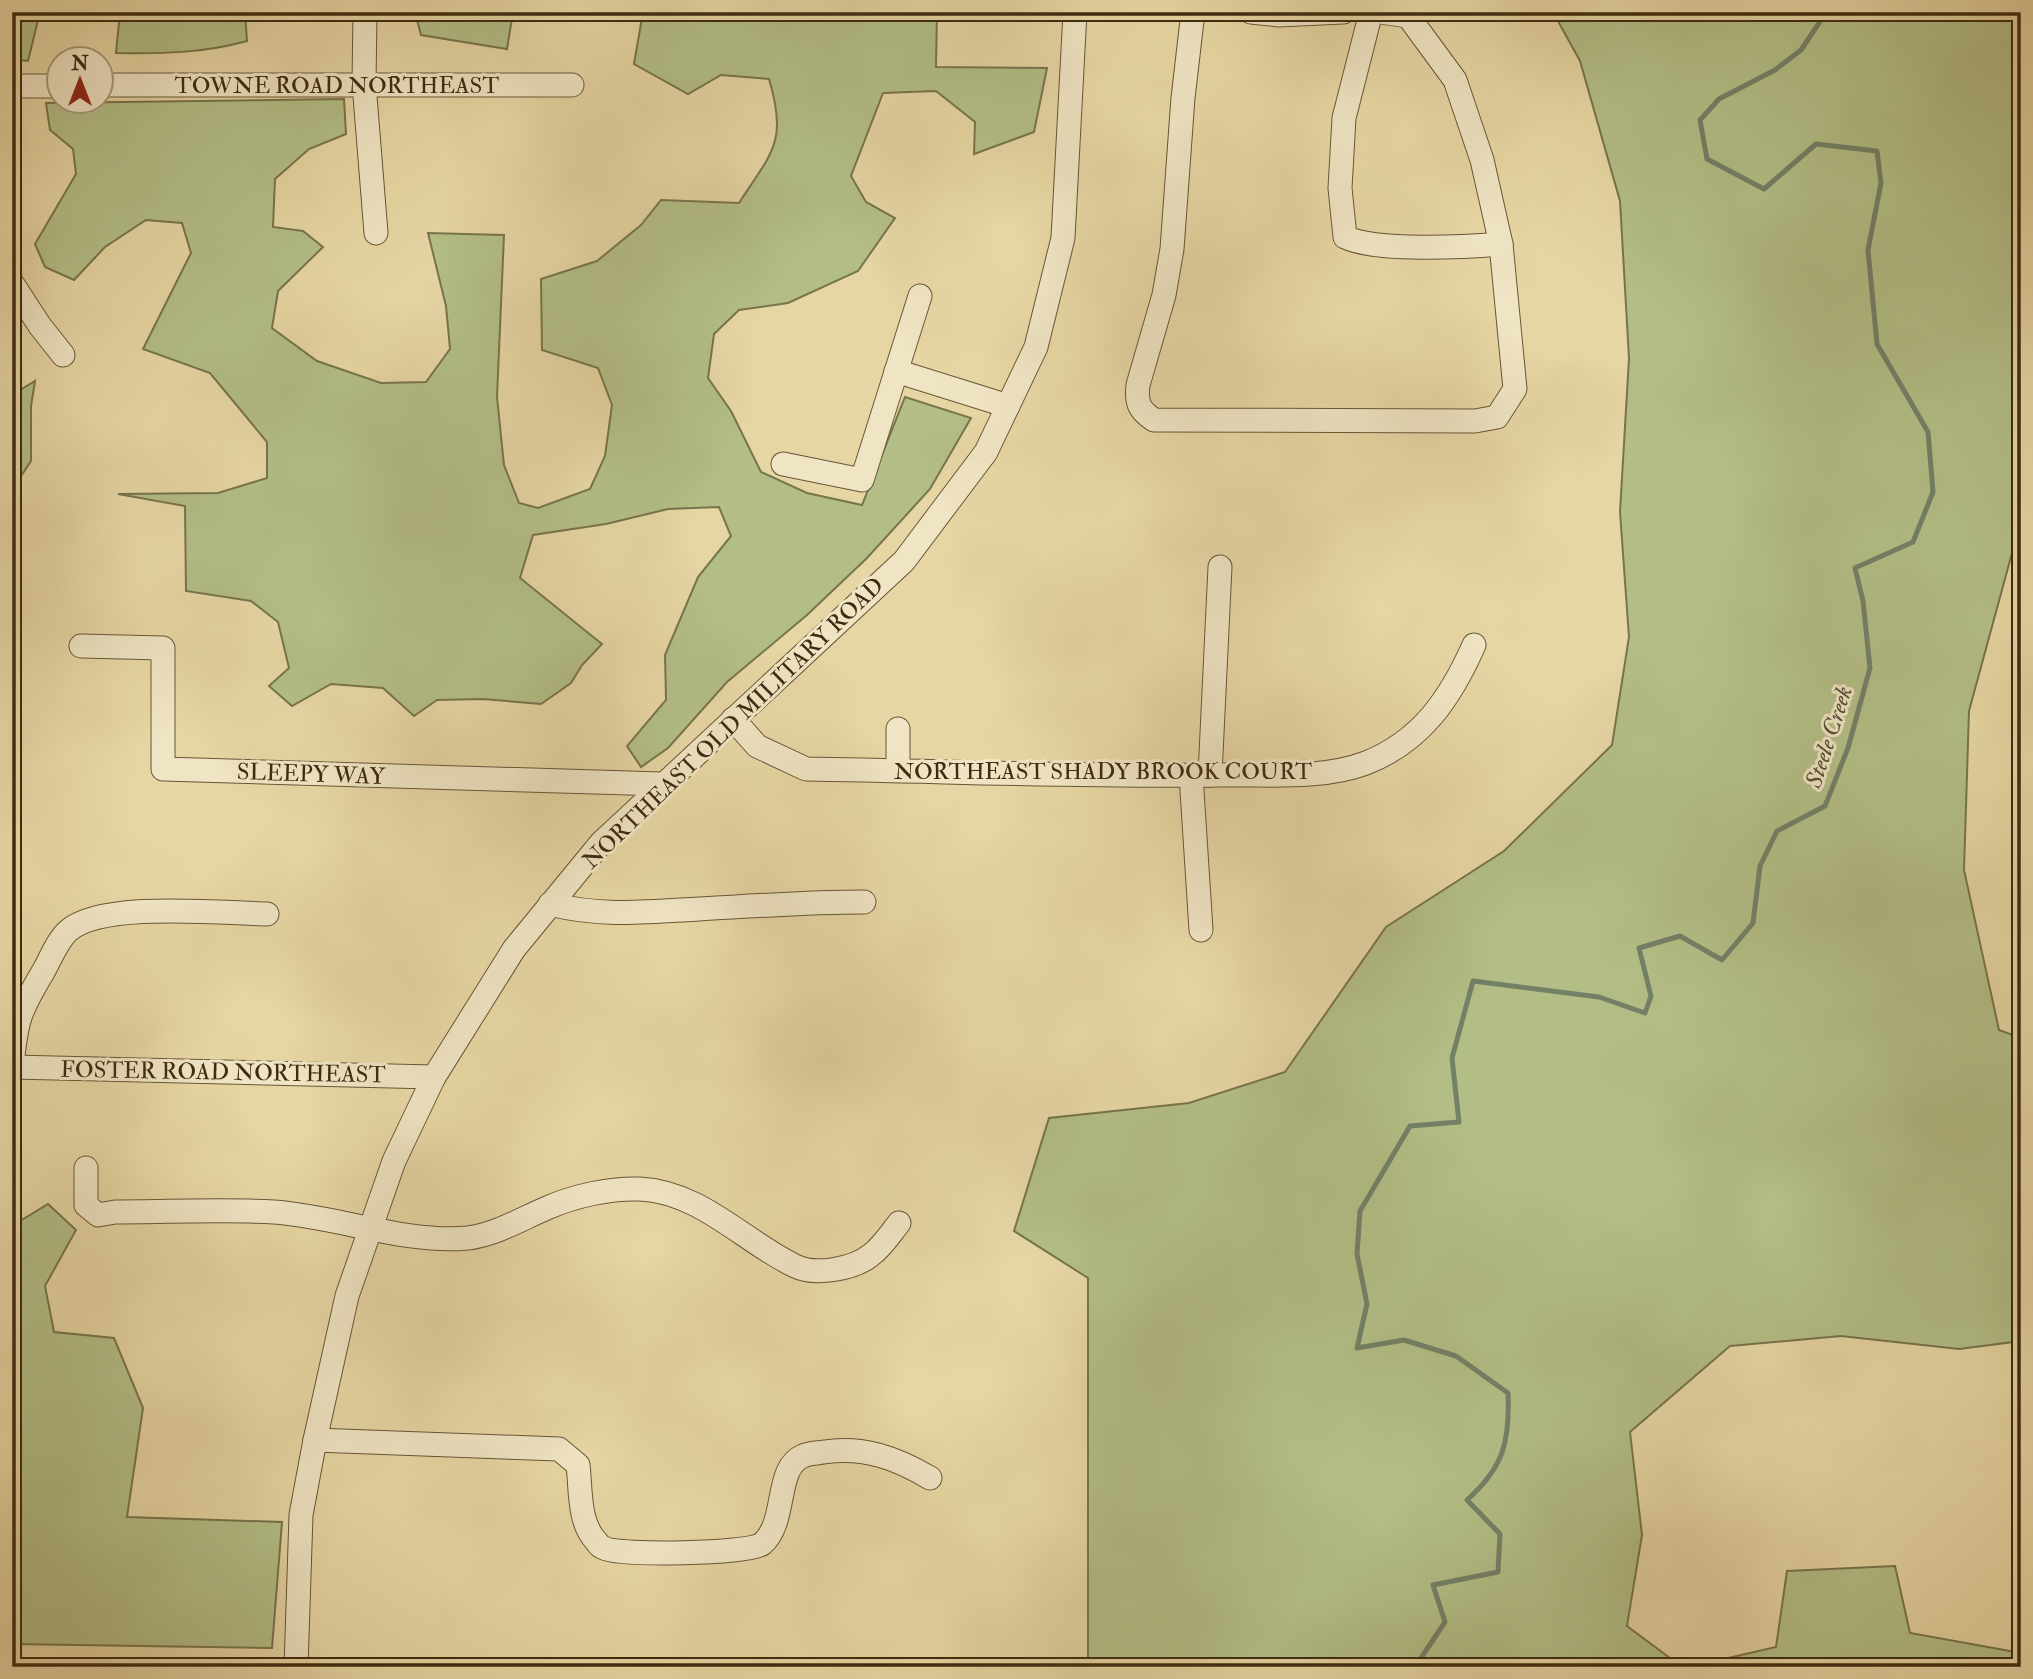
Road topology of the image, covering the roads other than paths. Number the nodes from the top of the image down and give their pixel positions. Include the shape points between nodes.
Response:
1 (365, 12) edge
2 (1075, 12) edge
3 (1193, 12) edge
4 (1251, 12) edge
5 (1342, 12) edge
6 (1371, 12) edge
7 (1381, 12) edge
8 (364, 83) junction
9 (116, 85) edge
10 (572, 85) dead end
11 (12, 86) edge
12 (46, 86) edge
13 (376, 233) dead end
14 (1501, 244) junction
15 (12, 283) edge
16 (920, 296) dead end
17 (64, 355) dead end
18 (896, 372) junction
19 (1008, 407) junction
20 (783, 464) dead end
21 (1220, 567) dead end
22 (1474, 645) dead end
23 (81, 646) dead end
24 (733, 719) junction
25 (898, 729) dead end
26 (898, 770) junction
27 (1201, 775) junction
28 (662, 784) junction
29 (864, 902) dead end
30 (550, 904) junction
31 (267, 914) dead end
32 (1202, 930) dead end
33 (12, 1067) edge
34 (434, 1077) junction
35 (86, 1168) dead end
36 (900, 1223) dead end
37 (370, 1227) junction
38 (315, 1440) junction
39 (930, 1478) dead end
40 (296, 1667) edge

1 - 8 street
2 - 19 street, NORTHEAST OLD MILITARY ROAD via 1063,239 1036,347
3 - 14 street via 1172,249 1138,385 1141,411 1154,420 1475,421 1497,417 1515,389
4 - 5 street
6 - 14 street via 1344,118 1340,188 1345,237 1371,244
7 - 14 street via 1408,16 1455,80 1482,160
8 - 9 street, TOWNE ROAD NORTHEAST
8 - 10 street, TOWNE ROAD NORTHEAST
8 - 13 street
11 - 12 street
15 - 17 street
16 - 18 street
18 - 19 street
18 - 20 street via 862,480
19 - 24 street, NORTHEAST OLD MILITARY ROAD via 986,452 904,561
21 - 27 street
22 - 27 street, NORTHEAST SHADY BROOK COURT via 1435,716 1366,763 1318,773
23 - 28 street, SLEEPY WAY via 163,648 163,769
24 - 26 street, NORTHEAST SHADY BROOK COURT via 757,746 806,769
24 - 28 street, NORTHEAST OLD MILITARY ROAD
25 - 26 street
26 - 27 street, NORTHEAST SHADY BROOK COURT
27 - 32 street
28 - 30 street, NORTHEAST OLD MILITARY ROAD via 601,843
29 - 30 street via 634,913 585,913
30 - 34 street, NORTHEAST OLD MILITARY ROAD via 514,949
31 - 33 street via 150,912 84,920 66,932 16,1021
33 - 34 street, FOSTER ROAD NORTHEAST
34 - 37 street, NORTHEAST OLD MILITARY ROAD via 394,1161
35 - 37 street via 86,1205 98,1215 275,1212
36 - 37 street via 871,1256 820,1270 797,1268 705,1209 641,1189 579,1197 514,1225 470,1237 440,1238
37 - 38 street, NORTHEAST OLD MILITARY ROAD via 347,1296
38 - 39 street via 559,1449 578,1465 584,1524 604,1549 626,1551 735,1552 761,1545 775,1527 787,1471 802,1456 847,1449 894,1457
38 - 40 street, NORTHEAST OLD MILITARY ROAD via 301,1515

